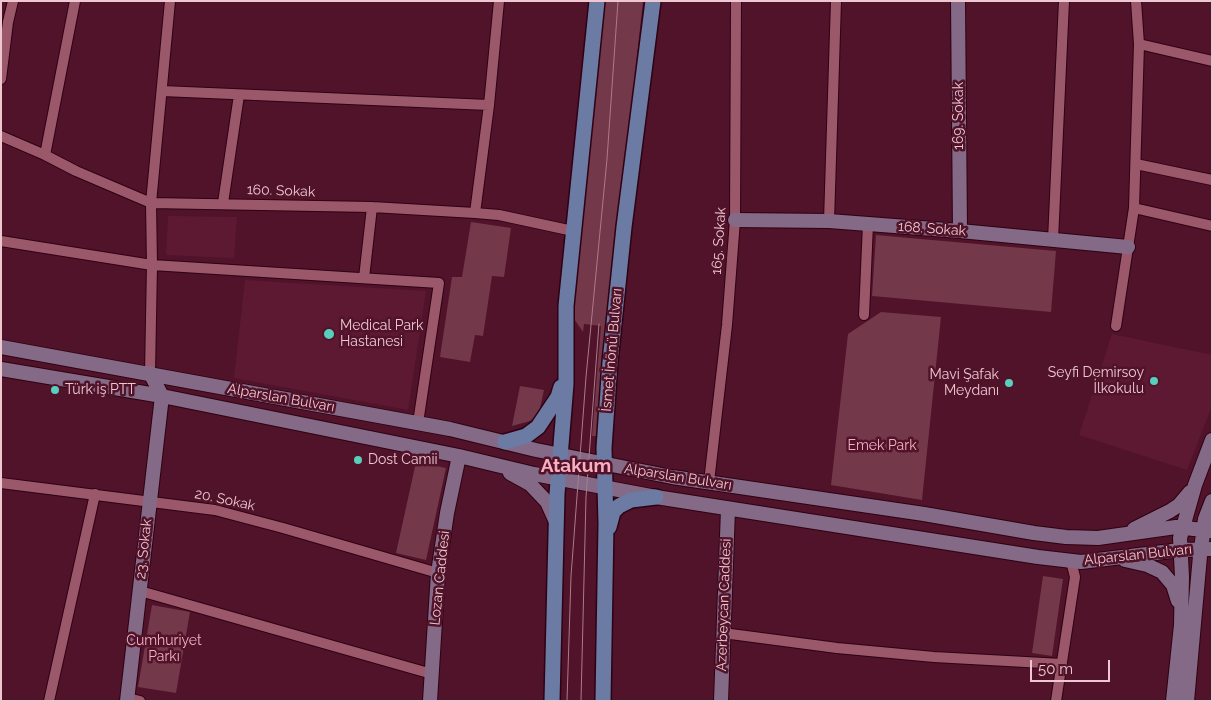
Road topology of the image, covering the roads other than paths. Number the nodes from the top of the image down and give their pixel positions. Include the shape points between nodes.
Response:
1 (13, 1) edge
2 (75, 1) edge
3 (170, 1) edge
4 (499, 1) edge
5 (597, 1) edge
6 (654, 1) edge
7 (736, 1) edge
8 (836, 1) edge
9 (958, 1) edge
10 (1064, 1) edge
11 (1136, 1) edge
12 (1139, 44) junction
13 (1212, 61) edge
14 (1, 79) edge
15 (162, 91) junction
16 (239, 95) junction
17 (489, 105) junction
18 (1, 136) edge
19 (45, 155) junction
20 (1136, 164) junction
21 (1212, 180) edge
22 (151, 203) junction
23 (223, 203) junction
24 (372, 207) junction
25 (1134, 208) junction
26 (475, 213) junction
27 (735, 220) junction
28 (829, 221) junction
29 (868, 224) junction
30 (1212, 226) edge
31 (960, 230) junction
32 (572, 231) junction
33 (1053, 240) junction
34 (1, 241) edge
35 (1128, 247) junction
36 (152, 265) junction
37 (364, 278) junction
38 (864, 315) dead end
39 (1116, 326) dead end
40 (1, 346) edge
41 (1, 368) edge
42 (150, 373) junction
43 (566, 374) junction
44 (162, 396) junction
45 (418, 423) junction
46 (1212, 440) edge
47 (505, 442) junction
48 (559, 454) junction
49 (459, 456) junction
50 (494, 464) junction
51 (605, 464) junction
52 (558, 478) junction
53 (709, 482) junction
54 (2, 485) edge
55 (1195, 485) junction
56 (605, 487) junction
57 (95, 494) junction
58 (656, 497) junction
59 (1212, 500) edge
60 (150, 501) junction
61 (728, 509) junction
62 (556, 522) junction
63 (1182, 526) junction
64 (1208, 530) edge
65 (1118, 536) junction
66 (606, 541) junction
67 (1206, 549) edge
68 (1180, 550) junction
69 (1114, 558) junction
70 (1071, 561) junction
71 (438, 573) junction
72 (140, 591) junction
73 (1180, 625) junction
74 (723, 633) junction
75 (1062, 664) junction
76 (432, 674) junction
77 (132, 700) edge
78 (49, 701) edge
79 (430, 701) edge
80 (552, 701) edge
81 (603, 701) edge
82 (721, 701) edge
83 (1056, 701) edge
84 (1173, 701) edge
85 (1187, 701) edge

1 - 14 street
2 - 19 street
3 - 15 street
4 - 17 street
5 - 32 main road
6 - 51 main road, İsmet İnönü Bulvarı via 624,227 610,362
7 - 27 street, 165. Sokak
8 - 28 street
9 - 31 main road, 169. Sokak
10 - 33 street
11 - 12 street
12 - 13 street
12 - 20 street
15 - 16 street
15 - 22 street
16 - 17 street
16 - 23 street
17 - 26 street
18 - 19 street, 160. Sokak
19 - 22 street, 160. Sokak
20 - 21 street
20 - 25 street
22 - 23 street, 160. Sokak
22 - 36 street
23 - 24 street, 160. Sokak
24 - 26 street, 160. Sokak
24 - 37 street
25 - 30 street
25 - 35 street
26 - 32 street, 160. Sokak
27 - 28 main road, 168. Sokak
27 - 53 street, 165. Sokak
28 - 29 main road, 168. Sokak
29 - 31 main road, 168. Sokak
29 - 38 street
31 - 33 main road, 168. Sokak
32 - 43 main road via 566,306
33 - 35 main road, 168. Sokak
34 - 36 street
35 - 39 street
36 - 37 street
36 - 42 street
37 - 45 street via 440,282
40 - 42 main road, Alparslan Bulvarı
41 - 44 main road, Alparslan Bulvarı
42 - 44 main road
42 - 45 main road, Alparslan Bulvarı
43 - 47 main road via 558,397 538,426 526,436
43 - 48 main road
44 - 49 main road, Alparslan Bulvarı
44 - 60 main road, 23. Sokak
45 - 47 main road, Alparslan Bulvarı
46 - 55 main road
47 - 48 main road, Alparslan Bulvarı
48 - 51 main road, Alparslan Bulvarı
48 - 52 main road
49 - 50 main road, Alparslan Bulvarı
49 - 71 main road, Lozan Caddesi
50 - 52 main road, Alparslan Bulvarı
50 - 62 main road via 530,484 547,502
51 - 53 main road, Alparslan Bulvarı
51 - 56 main road, İsmet İnönü Bulvarı
52 - 56 main road, Alparslan Bulvarı
52 - 62 main road
53 - 65 main road, Alparslan Bulvarı via 1034,533 1066,537
54 - 57 street, 20. Sokak
55 - 63 main road
55 - 65 main road via 1170,511
56 - 58 main road, Alparslan Bulvarı
56 - 66 main road, İsmet İnönü Bulvarı
57 - 60 street, 20. Sokak
57 - 78 street
58 - 61 main road, Alparslan Bulvarı
58 - 66 main road via 631,500 613,512
59 - 64 main road
60 - 71 street, 20. Sokak via 215,510
60 - 72 main road, 23. Sokak
61 - 70 main road, Alparslan Bulvarı
61 - 74 main road, Azerbeycan Caddesi
62 - 80 main road
63 - 64 main road, Alparslan Bulvarı
63 - 65 main road, Alparslan Bulvarı
63 - 68 main road
64 - 67 main road
66 - 81 main road, İsmet İnönü Bulvarı
67 - 68 main road, Alparslan Bulvarı
67 - 85 main road
68 - 69 main road, Alparslan Bulvarı
68 - 73 main road
69 - 70 main road, Alparslan Bulvarı
69 - 73 main road via 1147,565 1162,572 1178,600
70 - 75 street via 1075,577
71 - 76 main road, Lozan Caddesi
72 - 76 street
72 - 77 main road, 23. Sokak
73 - 84 main road
74 - 75 street via 934,657
74 - 82 main road, Azerbeycan Caddesi
75 - 83 street
76 - 79 main road, Lozan Caddesi

